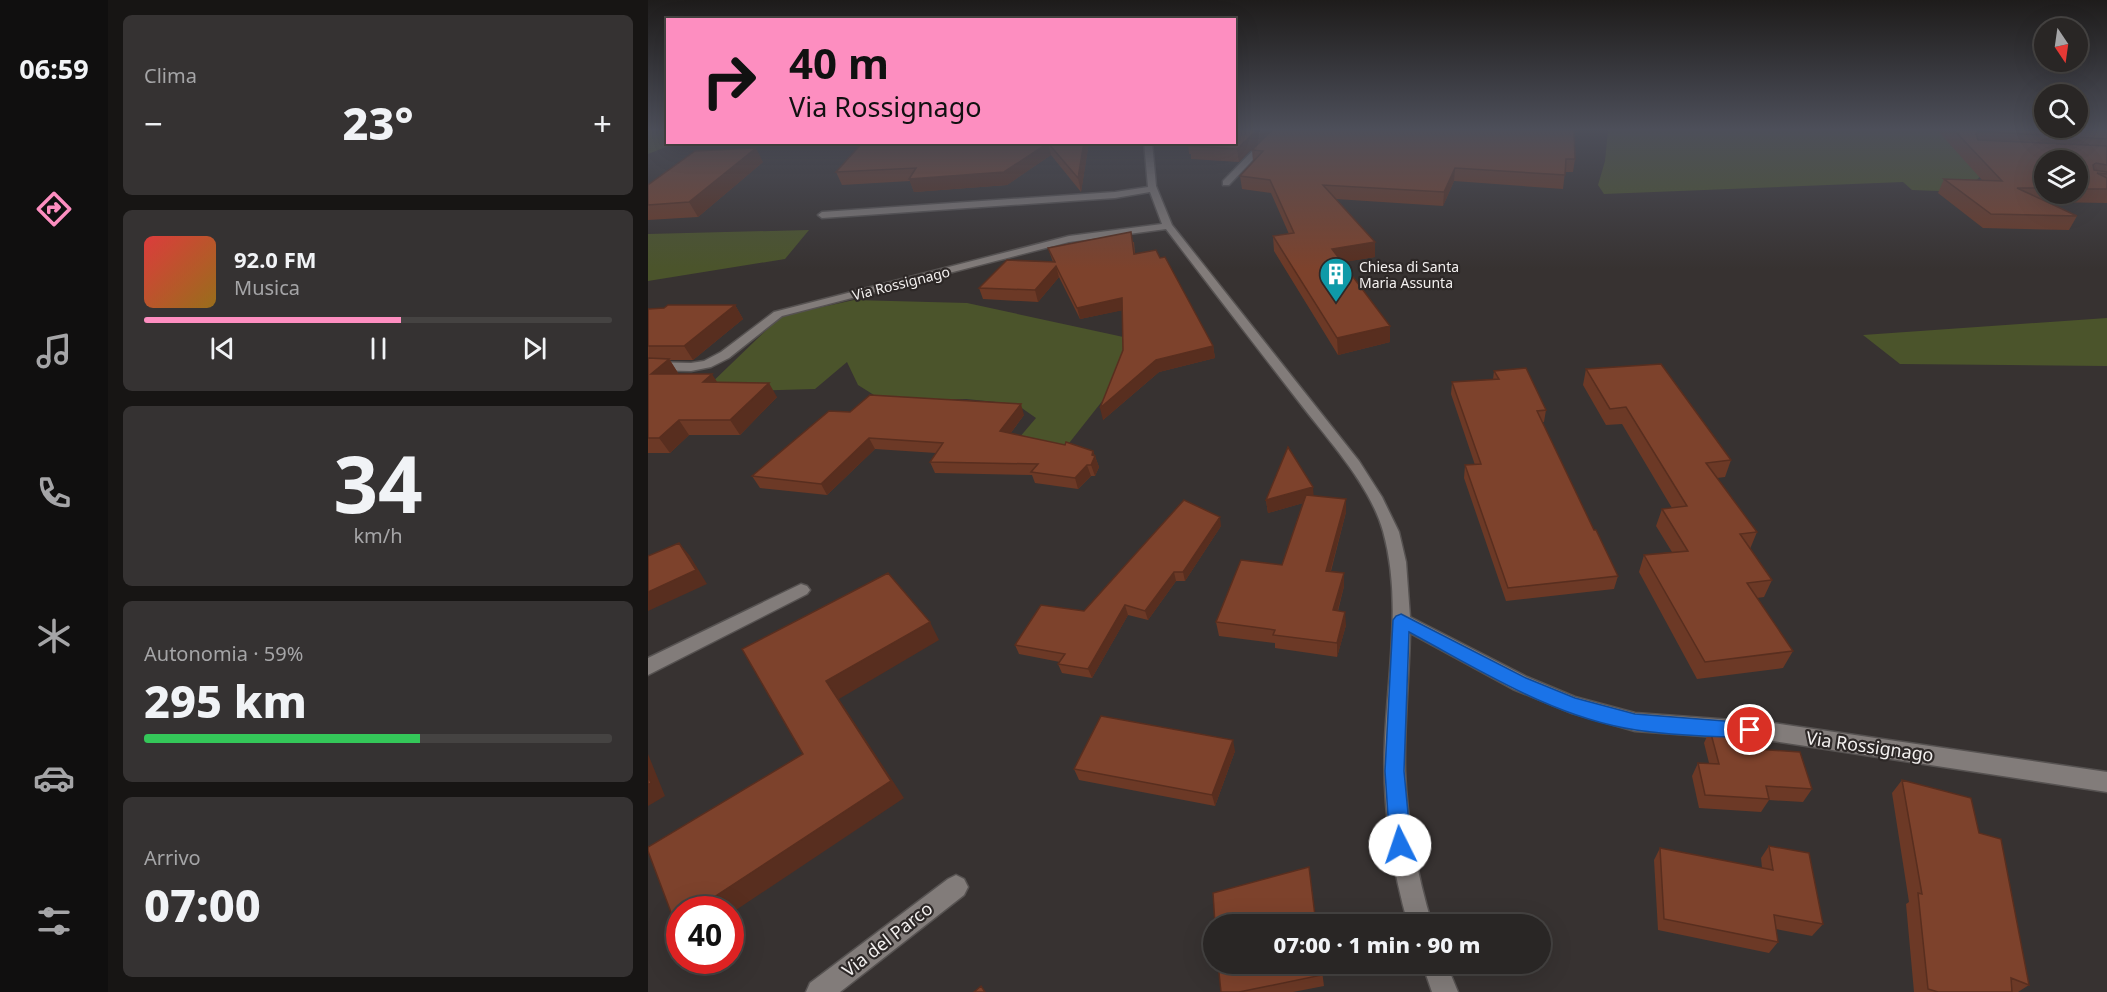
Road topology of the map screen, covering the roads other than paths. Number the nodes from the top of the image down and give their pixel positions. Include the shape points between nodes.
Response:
1 (1149, 176) edge
2 (1232, 176) edge
3 (1226, 183) dead end
4 (1152, 189) junction
5 (822, 215) dead end
6 (1168, 226) junction
7 (648, 366) edge
8 (801, 590) dead end
9 (1401, 620) junction
10 (648, 667) edge
11 (2107, 782) edge
12 (956, 887) dead end
13 (1417, 914) edge
14 (1438, 974) edge
15 (819, 992) edge
16 (1445, 992) edge

1 - 4 street
2 - 3 street
4 - 5 street
4 - 6 street
6 - 7 street, Via Rossignago via 1069,239 778,314 725,355 707,364
6 - 9 street via 1354,464 1378,503 1398,559
8 - 10 street
9 - 11 street, Via Rossignago via 1520,683 1572,705 1635,722 1773,732
9 - 13 street via 1395,771 1400,845
12 - 15 street, Via del Parco
14 - 16 street

